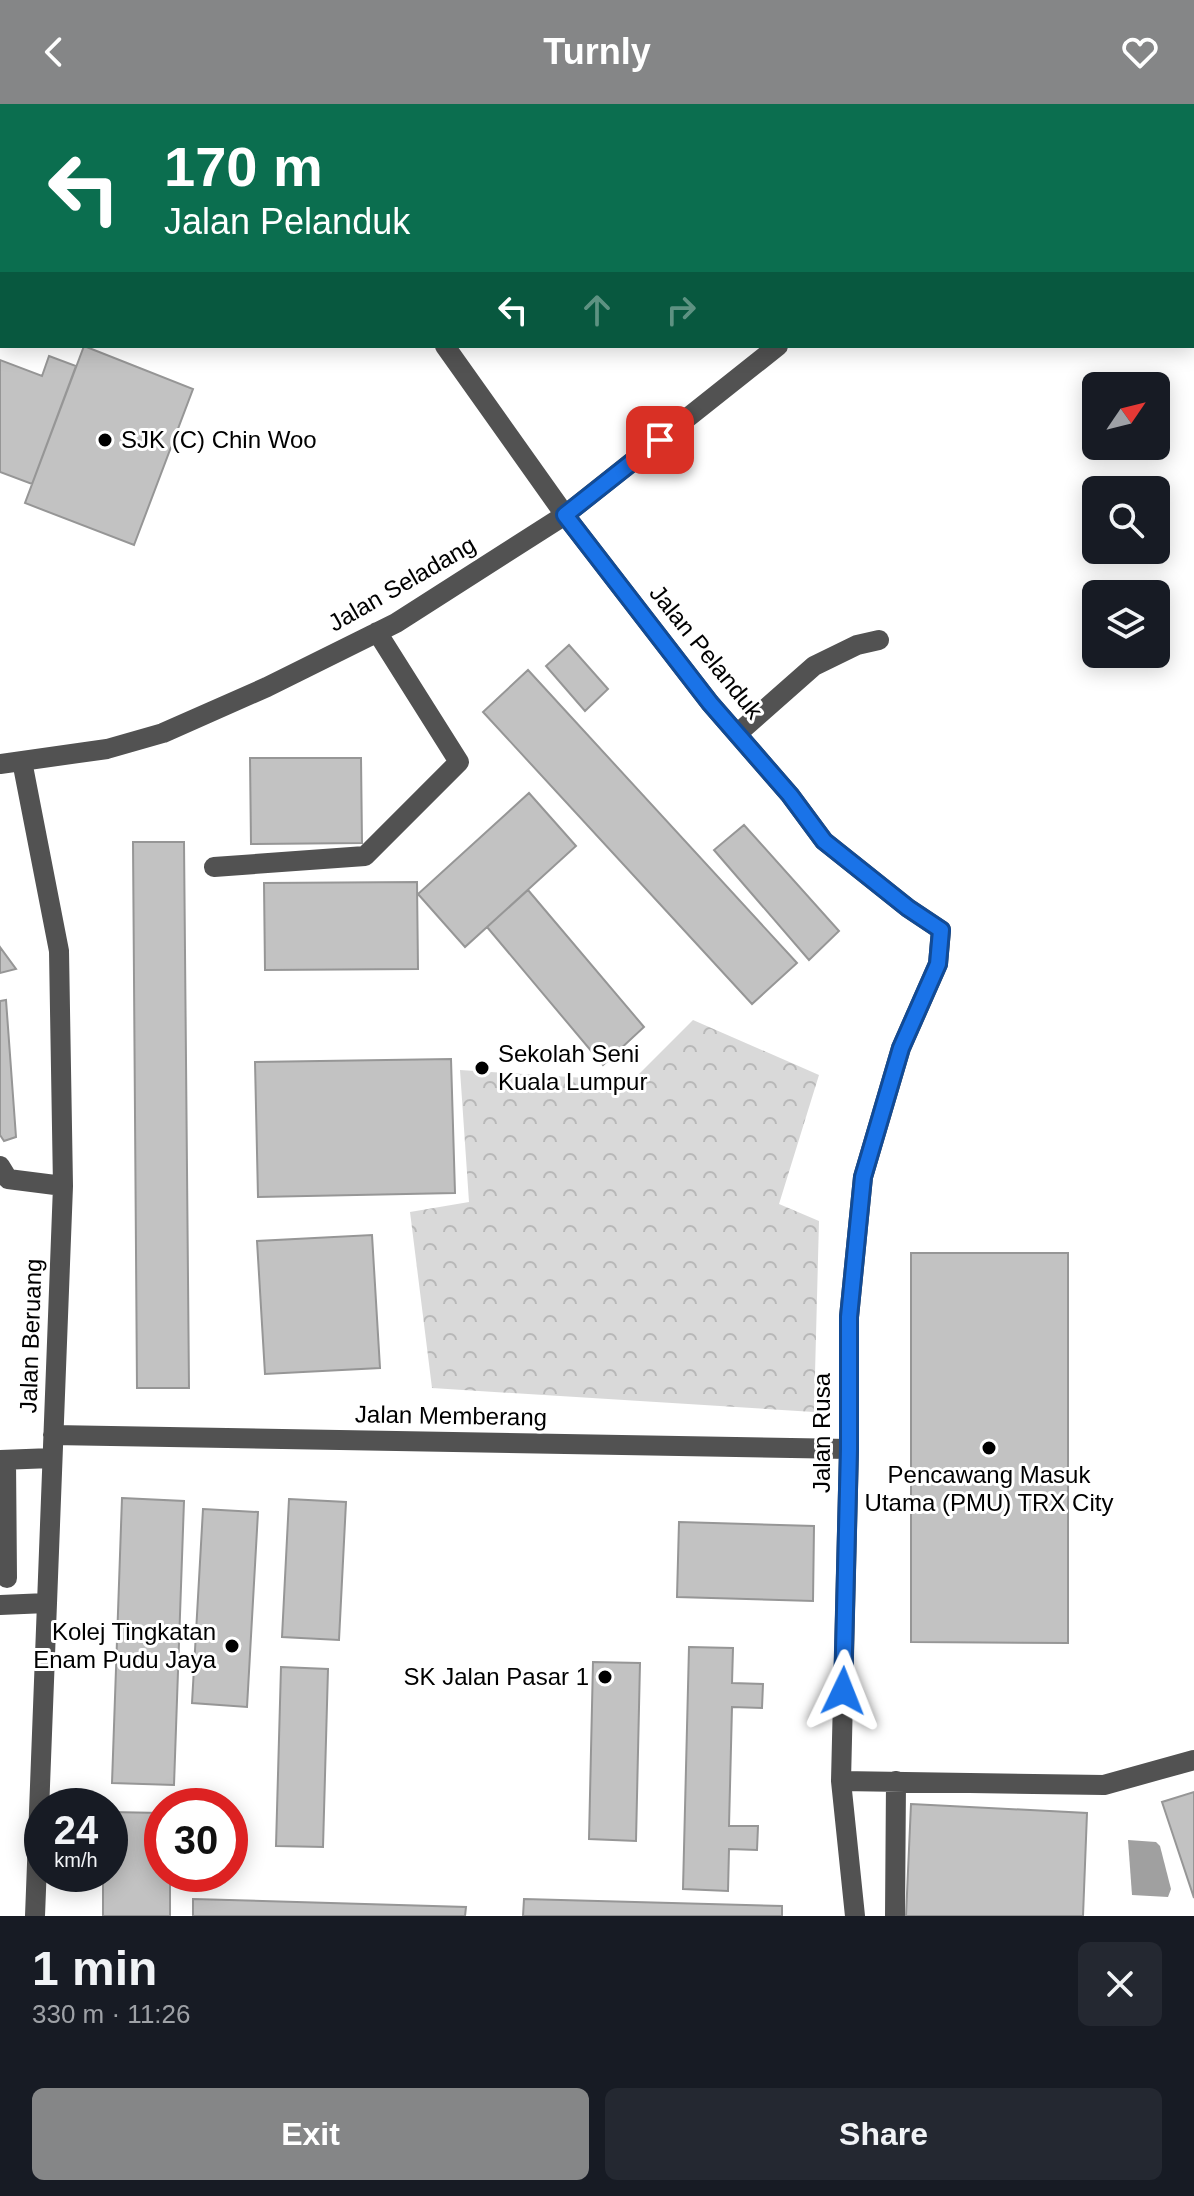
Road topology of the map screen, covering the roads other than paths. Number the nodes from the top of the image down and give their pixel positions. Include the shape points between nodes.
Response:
1 (446, 348) edge
2 (775, 348) edge
3 (565, 515) junction
4 (377, 632) junction
5 (879, 640) dead end
6 (737, 734) junction
7 (22, 761) junction
8 (0, 764) edge
9 (214, 867) dead end
10 (938, 964) joint
11 (3, 1177) edge
12 (63, 1186) junction
13 (53, 1435) junction
14 (849, 1449) junction
15 (52, 1458) junction
16 (3, 1460) edge
17 (7, 1578) dead end
18 (47, 1603) junction
19 (0, 1605) edge
20 (1194, 1760) edge
21 (841, 1781) junction
22 (896, 1781) junction
23 (35, 1916) edge
24 (855, 1916) edge
25 (895, 1916) edge

1 - 3 street, Jalan Pelanduk
2 - 3 street, Jalan Seladang
3 - 4 street, Jalan Seladang
3 - 6 street, Jalan Pelanduk
4 - 7 street, Jalan Seladang via 163,733 107,749
4 - 9 street via 459,762 365,856
5 - 6 street via 814,666
6 - 10 street, Jalan Pelanduk via 824,841 941,930
7 - 8 street, Jalan Seladang
7 - 12 street, Jalan Beruang via 59,951
10 - 14 street, Jalan Rusa via 901,1048 863,1177 849,1317
11 - 12 street
12 - 13 street, Jalan Beruang
13 - 14 street, Jalan Memberang
13 - 15 street, Jalan Beruang
14 - 21 street, Jalan Rusa
15 - 16 street
15 - 18 street, Jalan Beruang
16 - 17 street
18 - 19 street
18 - 23 street, Jalan Beruang
20 - 22 street via 1104,1785
21 - 22 street
21 - 24 street, Jalan Rusa
22 - 25 street

